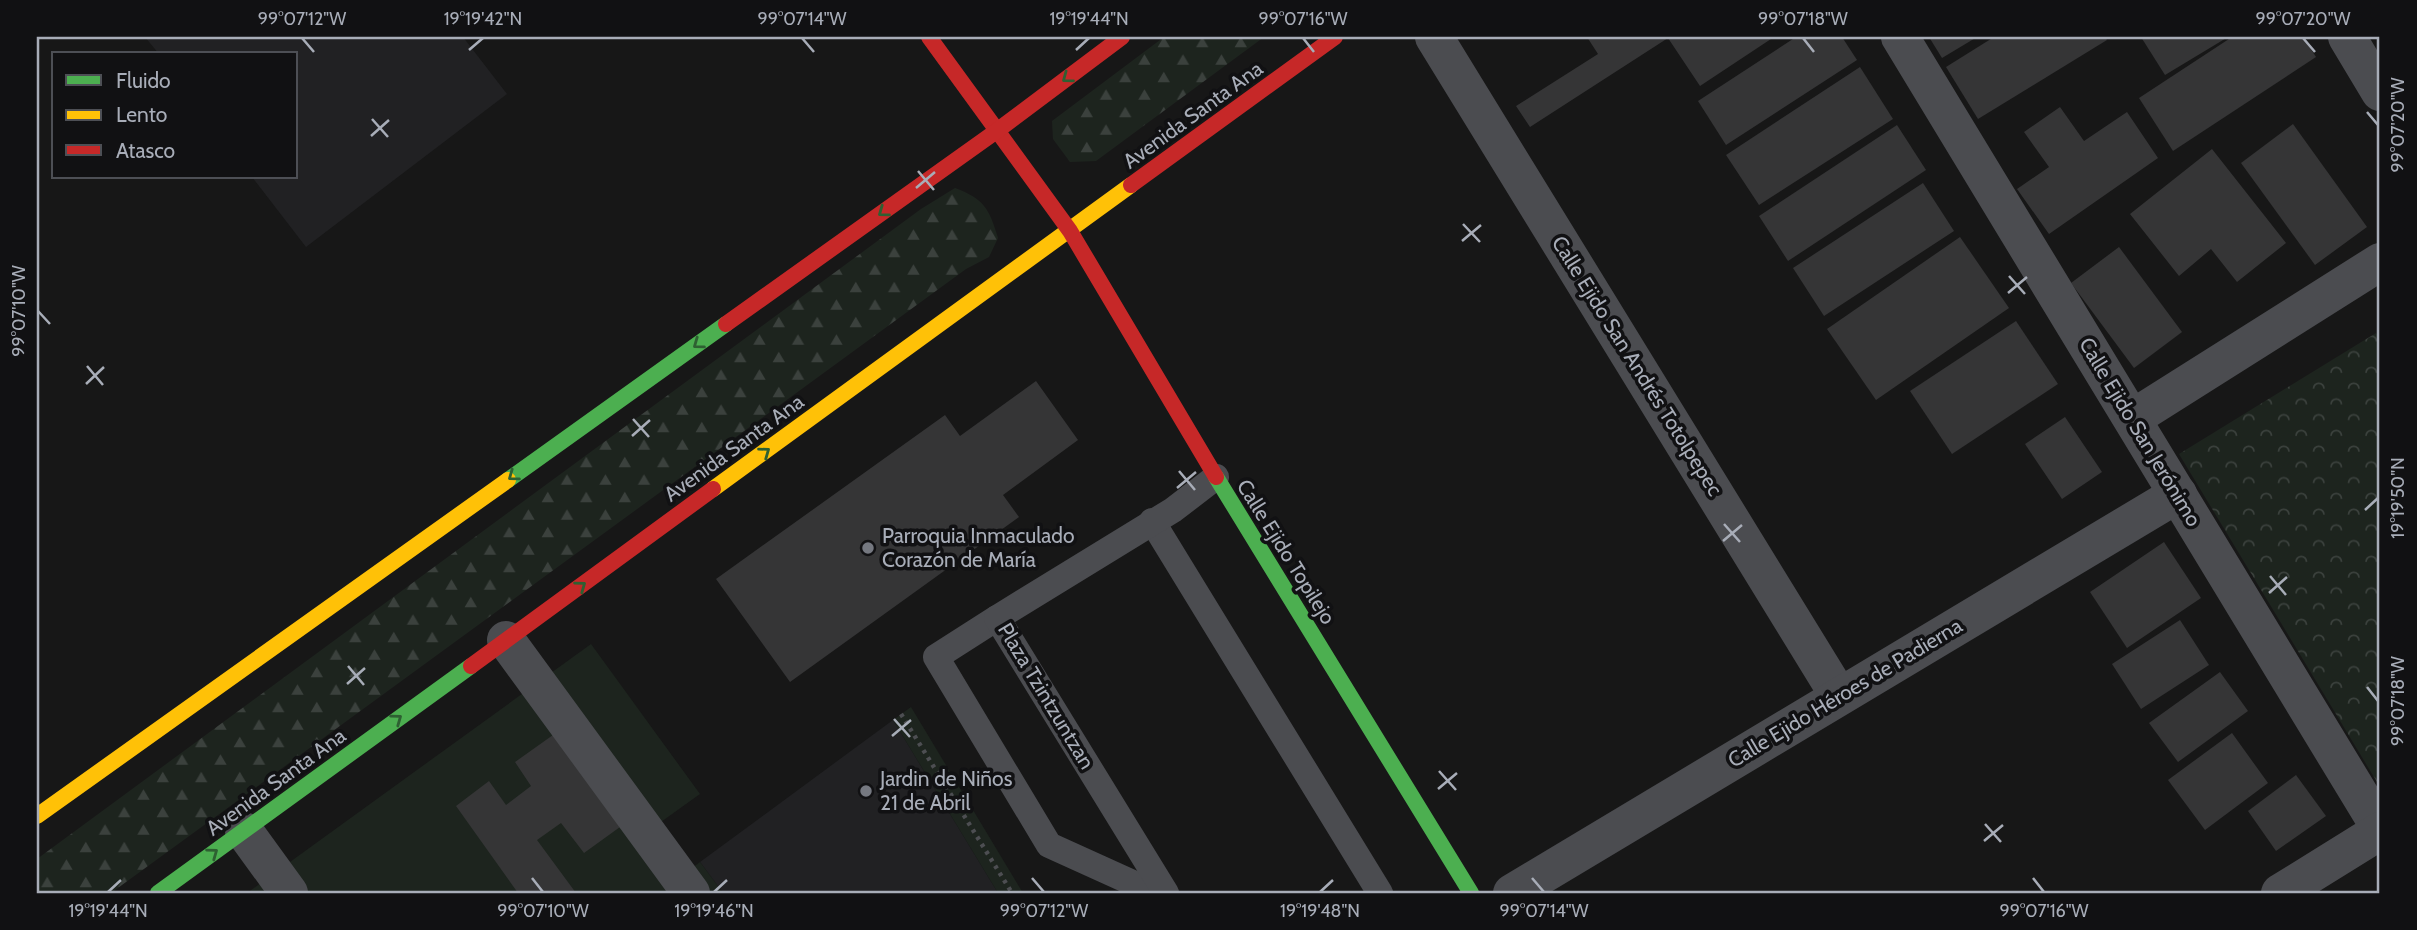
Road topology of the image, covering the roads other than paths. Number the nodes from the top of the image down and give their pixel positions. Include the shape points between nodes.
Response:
1 (929, 37) edge
2 (1122, 37) edge
3 (1335, 37) edge
4 (1434, 37) edge
5 (1900, 37) edge
6 (2347, 37) edge
7 (2380, 92) edge
8 (998, 130) junction
9 (1070, 231) junction
10 (2380, 262) edge
11 (2133, 418) junction
12 (1216, 477) junction
13 (2178, 494) junction
14 (1152, 521) junction
15 (997, 618) junction
16 (506, 640) junction
17 (1839, 696) junction
18 (37, 816) edge
19 (2380, 829) edge
20 (244, 831) junction
21 (158, 893) edge
22 (289, 893) edge
23 (691, 893) edge
24 (1155, 893) edge
25 (1166, 893) edge
26 (1380, 893) edge
27 (1471, 893) edge
28 (1512, 893) edge
29 (2280, 893) edge

1 - 8 main road, Calle Ejido Topilejo
2 -> 8 main road
3 - 9 main road, Avenida Santa Ana
4 - 17 street, Calle Ejido San Andrés Totolpepec
5 - 11 street, Calle Ejido San Jerónimo
6 - 7 street
8 - 9 main road, Calle Ejido Topilejo
8 -> 18 main road
9 - 12 main road, Calle Ejido Topilejo
16 -> 9 main road, Avenida Santa Ana
10 - 11 street
11 - 13 street, Calle Ejido San Jerónimo
12 - 14 lane, Plaza Tzintzuntzan
12 - 27 main road, Calle Ejido Topilejo
13 - 17 street, Calle Ejido Héroes de Padierna
13 - 19 street, Calle Ejido San Jerónimo
14 - 15 lane, Plaza Tzintzuntzan
14 - 26 lane
15 - 24 lane via 936,657 1049,845
15 - 25 lane, Plaza Tzintzuntzan
20 -> 16 main road, Avenida Santa Ana
16 - 23 street
17 - 28 street, Calle Ejido Héroes de Padierna
19 - 29 street
21 -> 20 main road, Avenida Santa Ana
20 - 22 street

